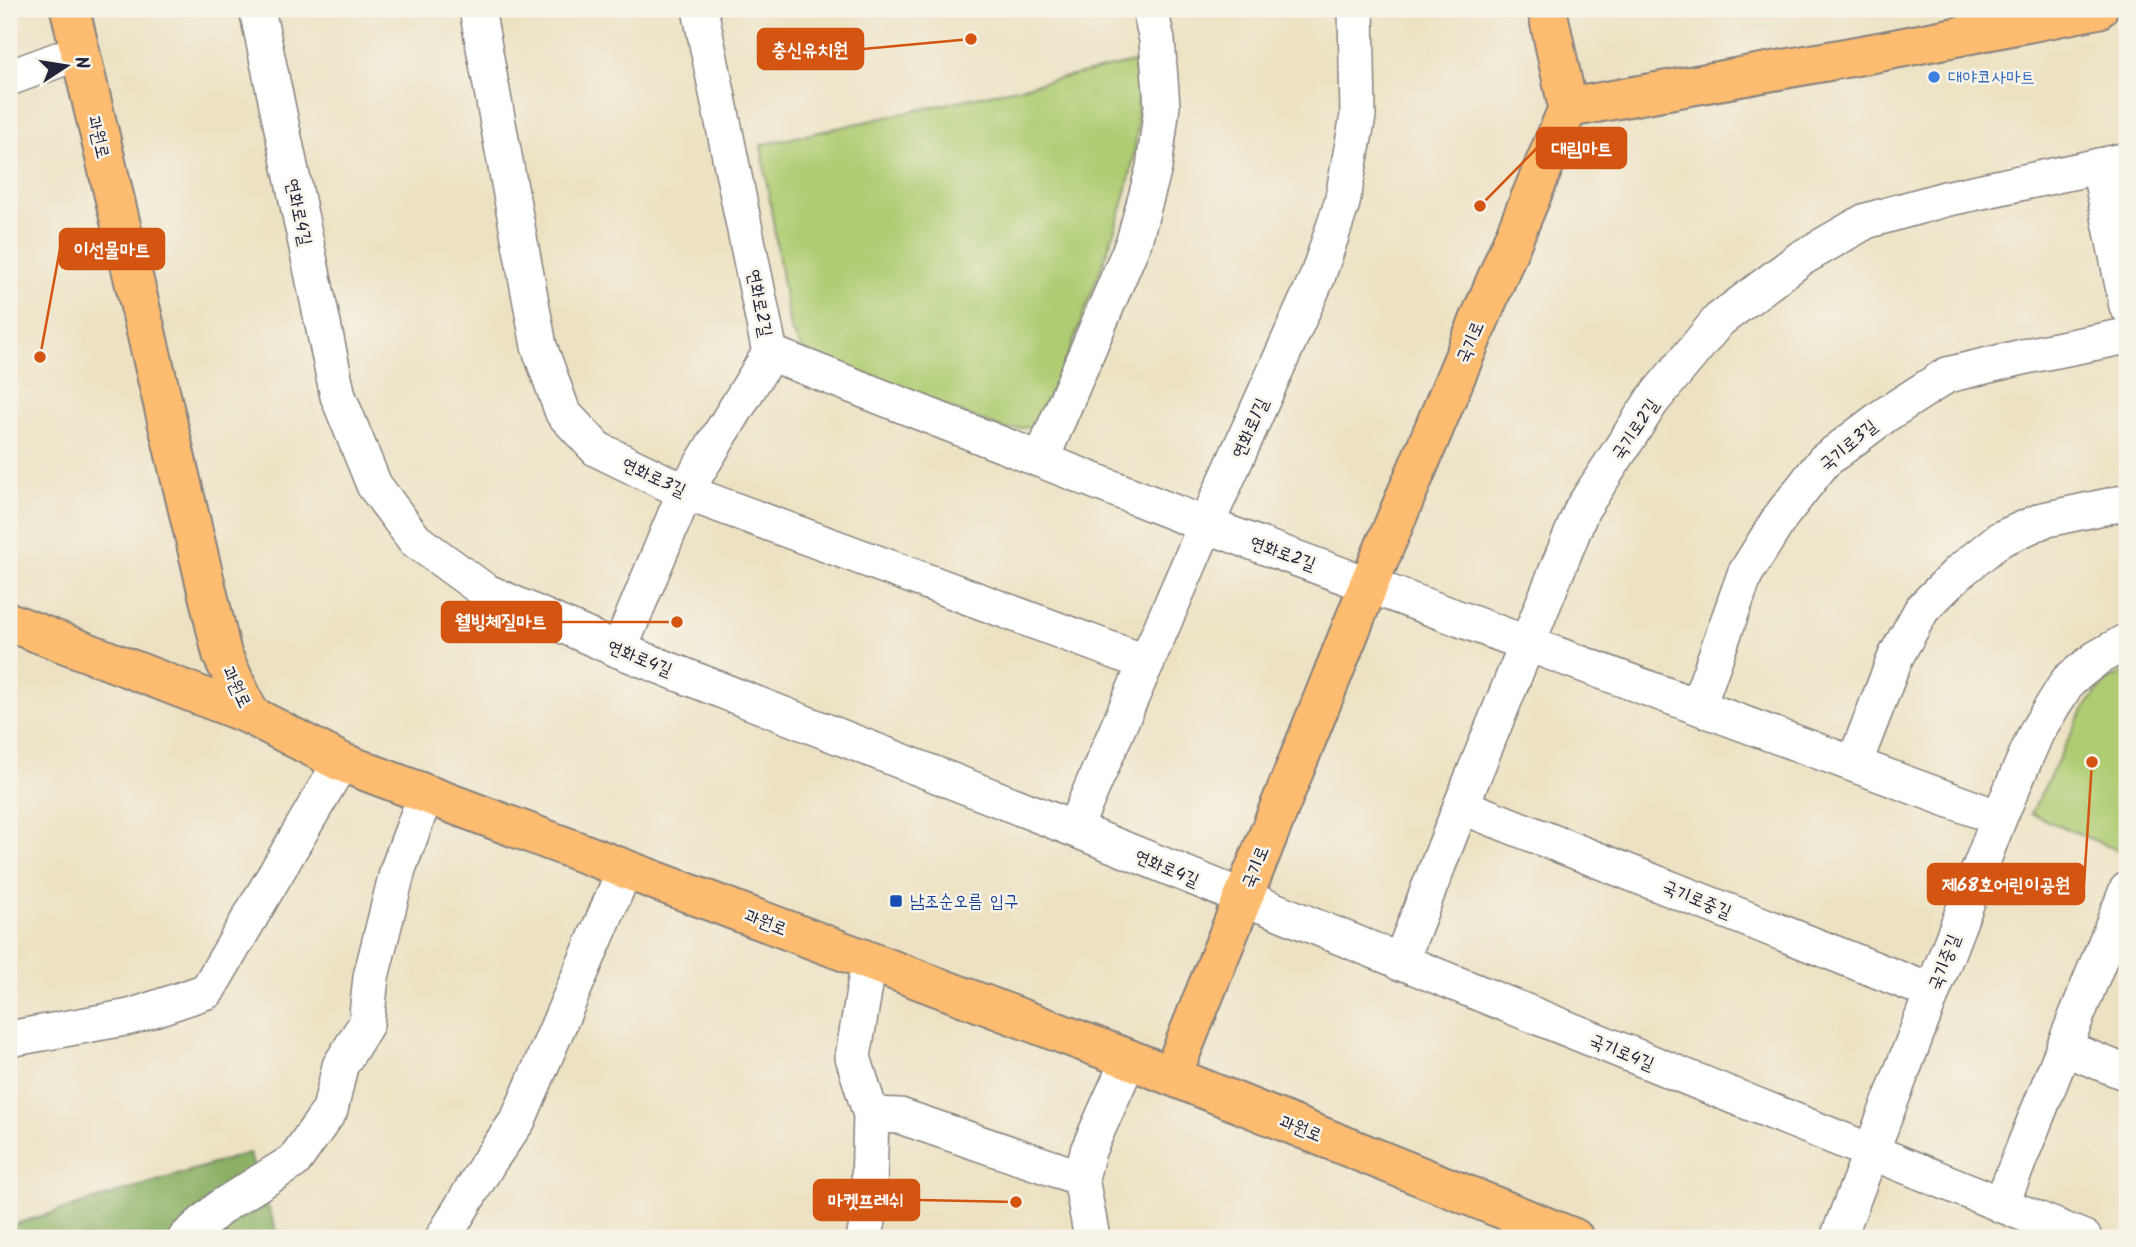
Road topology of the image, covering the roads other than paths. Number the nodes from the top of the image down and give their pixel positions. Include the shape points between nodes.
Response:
1 (70, 9) edge
2 (257, 9) edge
3 (477, 9) edge
4 (700, 9) edge
5 (1150, 9) edge
6 (1356, 9) edge
7 (1547, 9) edge
8 (2098, 9) edge
9 (79, 51) junction
10 (9, 78) edge
11 (1568, 108) junction
12 (2113, 163) edge
13 (2127, 306) edge
14 (2127, 335) edge
15 (770, 353) junction
16 (1041, 460) junction
17 (685, 492) junction
18 (2127, 502) edge
19 (1206, 525) junction
20 (1369, 584) junction
21 (9, 622) edge
22 (2127, 640) edge
23 (1527, 643) junction
24 (619, 650) junction
25 (1147, 663) junction
26 (1698, 706) junction
27 (250, 715) junction
28 (341, 762) junction
29 (1854, 764) junction
30 (426, 794) junction
31 (1461, 806) junction
32 (1999, 818) junction
33 (1074, 829) junction
34 (625, 869) junction
35 (2127, 890) edge
36 (1242, 899) junction
37 (869, 961) junction
38 (1400, 962) junction
39 (1932, 992) junction
40 (9, 1038) edge
41 (2064, 1048) junction
42 (1129, 1059) junction
43 (2127, 1073) edge
44 (1172, 1075) junction
45 (871, 1115) junction
46 (1871, 1152) junction
47 (1081, 1178) junction
48 (2001, 1205) junction
49 (186, 1238) edge
50 (443, 1238) edge
51 (864, 1238) edge
52 (1092, 1238) edge
53 (1574, 1238) edge
54 (1838, 1238) edge
55 (2084, 1238) edge

1 - 9 main road, 과원로
2 - 24 street, 연화로4길 via 338,396 374,485 415,540 485,591
3 - 17 street, 연화로3길 via 539,346 564,413 597,449
4 - 15 street, 연화로2길
5 - 16 street via 1162,106 1154,168 1134,241
6 - 19 street, 연화로1길 via 1358,116 1342,203 1318,278
7 - 11 main road
8 - 11 main road
9 - 10 street
9 - 27 main road, 과원로 via 222,654
11 - 20 main road, 국기로
12 - 13 street
12 - 23 street, 국기로2길 via 1866,221 1800,259 1719,320 1652,401 1582,509
14 - 26 street, 국기로3길 via 1947,375 1824,461 1781,516 1745,574
15 - 16 street, 연화로2길
15 - 17 street
16 - 19 street, 연화로2길
17 - 24 street
17 - 25 street, 연화로3길
18 - 29 street via 2043,520 2000,539 1959,572 1922,609 1896,656
19 - 20 street, 연화로2길
19 - 25 street, 연화로1길
20 - 23 street
20 - 36 main road, 국기로
21 - 27 main road
22 - 32 street, 국기중길 via 2068,681 2037,732
23 - 26 street
23 - 31 street, 국기로2길
24 - 33 street, 연화로4길
25 - 33 street, 연화로1길
26 - 29 street
27 - 28 main road, 과원로
28 - 30 main road, 과원로
28 - 40 street via 206,991 130,1017
29 - 32 street
30 - 34 main road, 과원로
30 - 49 street via 398,869 371,977 366,1024 340,1066 330,1110 294,1161 222,1206
31 - 38 street, 국기로2길
31 - 39 street, 국기로중길
32 - 39 street, 국기중길
33 - 36 street, 연화로4길
34 - 37 main road, 과원로
34 - 50 street via 518,1120
35 - 41 street
36 - 38 street, 국기로4길
36 - 44 main road, 국기로
37 - 42 main road, 과원로
37 - 45 street via 853,1056
38 - 46 street, 국기로4길
39 - 46 street, 국기중길
41 - 43 street
41 - 48 street
42 - 44 main road, 과원로
42 - 47 street via 1088,1151
44 - 53 main road, 과원로
45 - 47 street via 900,1116
45 - 51 street
46 - 48 street, 국기로4길
46 - 54 street, 국기중길
47 - 52 street
48 - 55 street, 국기로4길

